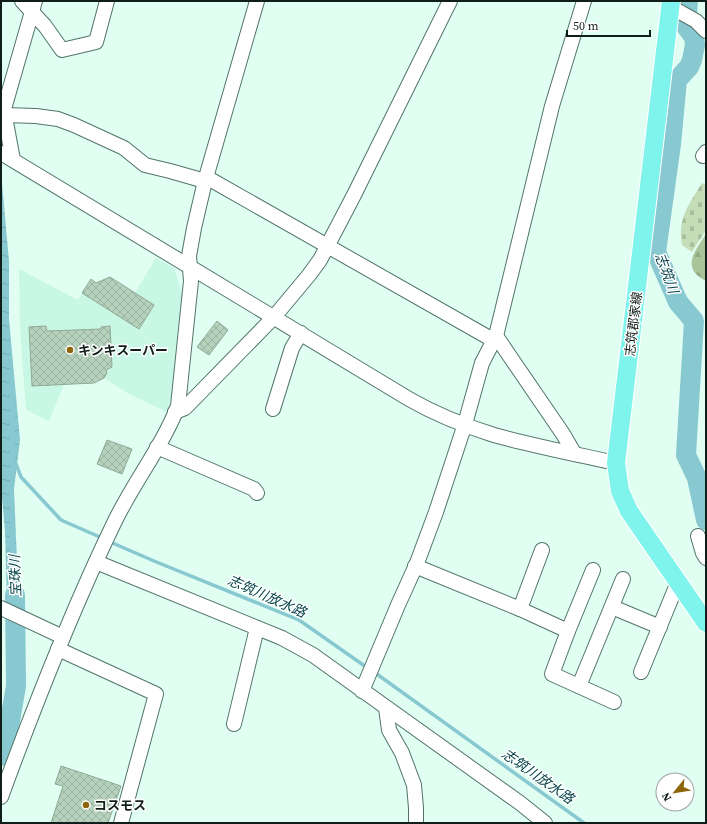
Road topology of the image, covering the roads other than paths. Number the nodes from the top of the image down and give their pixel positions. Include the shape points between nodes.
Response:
1 (22, 1) edge
2 (107, 1) edge
3 (257, 1) edge
4 (450, 1) edge
5 (584, 1) edge
6 (674, 6) edge
7 (34, 7) edge
8 (706, 31) edge
9 (1, 94) edge
10 (4, 112) junction
11 (5, 155) edge
12 (205, 179) junction
13 (327, 246) junction
14 (189, 266) junction
15 (274, 317) junction
16 (301, 334) junction
17 (495, 338) junction
18 (274, 409) dead end
19 (176, 412) junction
20 (465, 424) junction
21 (157, 447) junction
22 (574, 453) junction
23 (616, 463) junction
24 (257, 493) dead end
25 (698, 536) dead end
26 (542, 550) dead end
27 (706, 558) edge
28 (97, 559) junction
29 (415, 566) junction
30 (593, 570) dead end
31 (623, 579) dead end
32 (678, 582) junction
33 (612, 607) junction
34 (2, 608) edge
35 (520, 609) junction
36 (706, 622) edge
37 (660, 627) junction
38 (257, 628) junction
39 (568, 631) junction
40 (61, 643) junction
41 (641, 672) dead end
42 (579, 686) junction
43 (362, 691) junction
44 (614, 702) dead end
45 (386, 708) junction
46 (234, 724) dead end
47 (1, 797) edge
48 (121, 823) edge
49 (416, 823) edge
50 (545, 823) edge

1 - 7 street
2 - 7 street via 96,42 62,50
3 - 12 street
4 - 13 street
5 - 17 street via 552,106
6 - 8 street
6 - 23 main road, 志筑郡家線
7 - 10 street
9 - 10 street
10 - 11 street
10 - 12 street via 58,119 74,124 124,148 145,165
11 - 14 street
12 - 13 street
12 - 14 street
13 - 15 street via 309,275
13 - 17 street
14 - 15 street
14 - 19 street via 191,281
15 - 16 street
15 - 19 street via 185,408
16 - 18 street via 292,348
16 - 20 street via 409,400
17 - 20 street via 482,363
17 - 22 street
19 - 21 street
20 - 22 street via 525,443
20 - 29 street
21 - 24 street via 254,489
21 - 28 street via 128,495
22 - 23 street
23 - 32 main road, 志筑郡家線 via 620,491 625,503
25 - 27 street
26 - 35 street
28 - 38 street
28 - 40 street
29 - 35 street
29 - 43 street
30 - 39 street
31 - 33 street
32 - 36 main road, 志筑郡家線
32 - 37 street
33 - 37 street
33 - 42 street
34 - 40 street via 25,619
35 - 39 street
37 - 41 street
38 - 43 street via 314,655
38 - 46 street
39 - 42 street via 552,674
40 - 47 street
40 - 48 street via 156,694
42 - 44 street
43 - 45 street
45 - 49 street via 389,730 402,753 414,786
45 - 50 street

